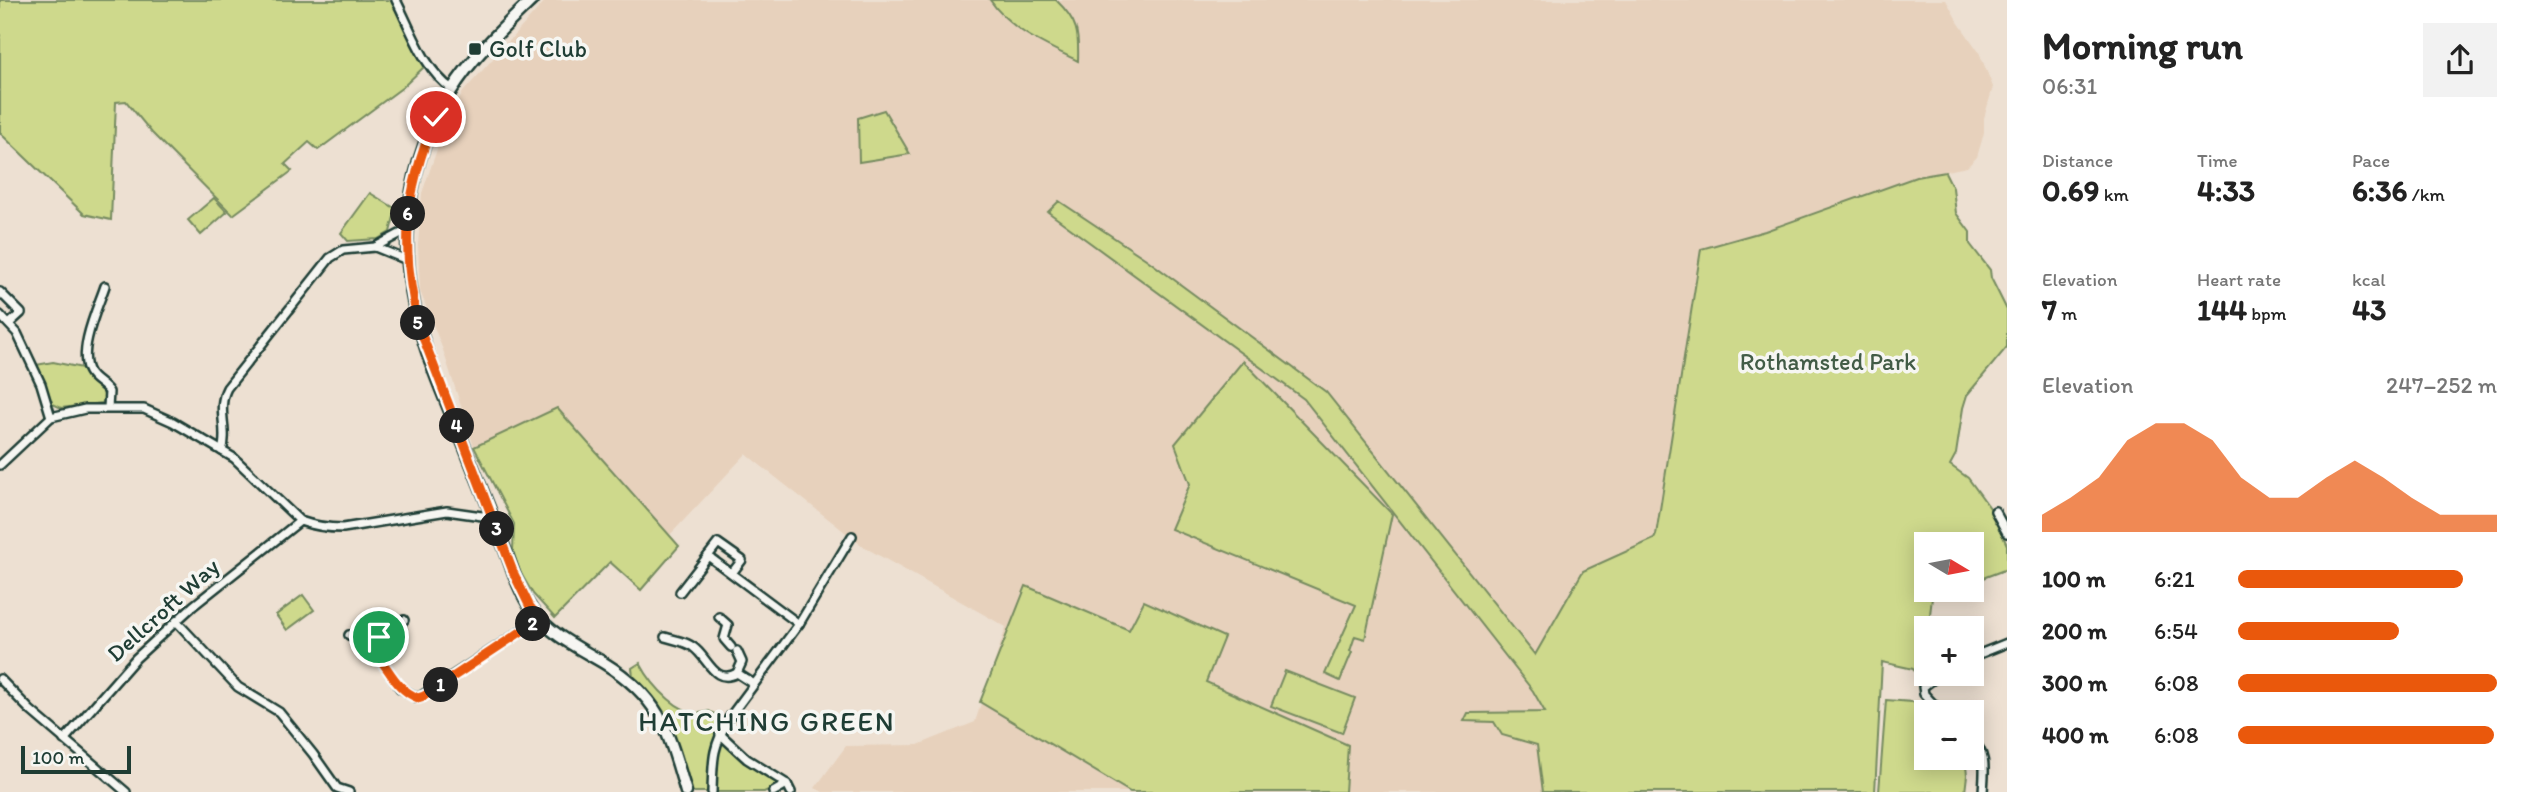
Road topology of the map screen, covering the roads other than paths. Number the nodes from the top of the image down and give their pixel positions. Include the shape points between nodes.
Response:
1 (396, 0) edge
2 (532, 0) edge
3 (452, 89) junction
4 (407, 230) junction
5 (375, 247) junction
6 (407, 260) junction
7 (105, 286) dead end
8 (0, 292) edge
9 (0, 315) edge
10 (9, 324) junction
11 (108, 408) junction
12 (51, 417) junction
13 (222, 451) junction
14 (0, 465) edge
15 (1995, 511) dead end
16 (491, 513) junction
17 (300, 521) junction
18 (2007, 533) edge
19 (852, 536) dead end
20 (708, 556) junction
21 (732, 573) junction
22 (680, 592) dead end
23 (719, 617) dead end
24 (540, 619) junction
25 (404, 620) dead end
26 (176, 621) junction
27 (799, 624) junction
28 (349, 635) dead end
29 (665, 637) dead end
30 (2007, 643) edge
31 (372, 650) junction
32 (1984, 652) edge
33 (737, 673) junction
34 (0, 679) edge
35 (754, 684) junction
36 (720, 734) junction
37 (64, 740) junction
38 (1984, 770) edge
39 (787, 784) junction
40 (336, 790) edge
41 (126, 792) edge
42 (349, 792) edge
43 (686, 792) edge
44 (712, 792) edge
45 (773, 792) edge
46 (792, 792) edge
47 (1983, 792) edge

1 - 3 street via 428,61
2 - 3 main road
3 - 4 main road via 425,143
4 - 5 street
4 - 6 main road
5 - 6 street
5 - 13 street via 343,250 330,258 227,388 222,402
6 - 16 main road via 419,327
7 - 11 street via 85,355 87,370 109,392
8 - 10 street via 21,313
9 - 10 street
10 - 12 street via 41,384
11 - 12 street
11 - 13 street via 151,411
12 - 14 street
13 - 17 street
15 - 18 street
16 - 17 street via 447,511 331,528
16 - 24 main road via 522,591
17 - 26 street, Dellcroft Way
19 - 27 street
20 - 21 street
20 - 21 street via 718,543 734,554 742,560
20 - 22 street
21 - 27 street
23 - 33 street via 728,625 724,639 742,662
24 - 31 street via 422,697 400,688
24 - 43 main road via 646,696 671,741
25 - 31 street via 382,634
26 - 37 street, Dellcroft Way via 119,675
26 - 40 street via 238,687 279,712
27 - 35 street
28 - 31 street
29 - 33 street via 693,647 719,674
30 - 32 street
33 - 35 street
34 - 37 street
35 - 36 street
36 - 39 street via 747,759
36 - 44 street via 713,750
37 - 41 street
38 - 47 street
39 - 45 street
39 - 46 street
40 - 42 street

